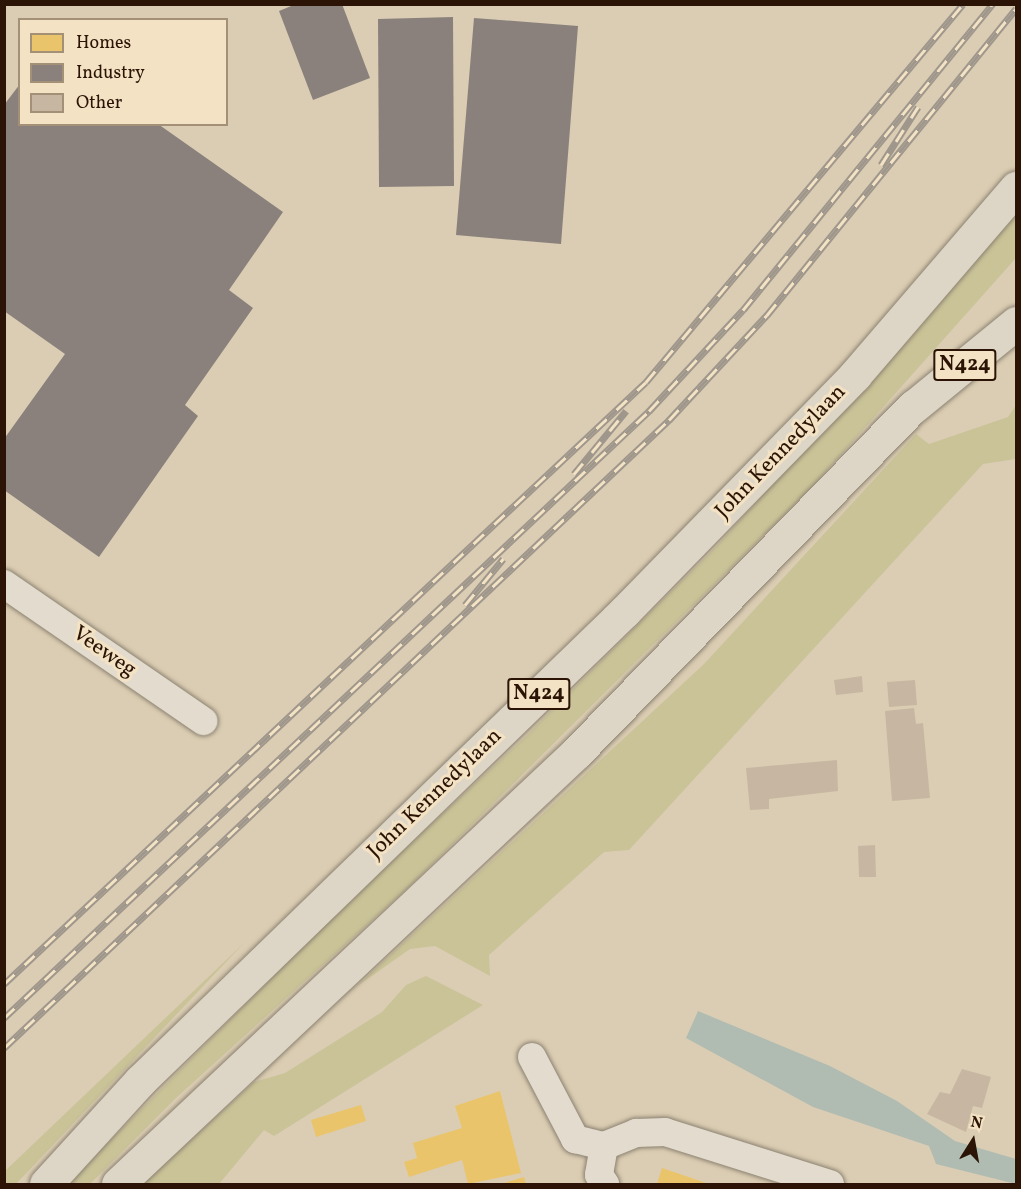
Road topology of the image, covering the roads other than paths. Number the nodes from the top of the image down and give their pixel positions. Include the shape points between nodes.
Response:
1 (1017, 188) edge
2 (1017, 323) edge
3 (4, 584) edge
4 (203, 722) dead end
5 (532, 1057) dead end
6 (603, 1146) junction
7 (46, 1185) edge
8 (118, 1185) edge
9 (604, 1185) edge
10 (830, 1185) edge

1 - 7 highway, John Kennedylaan / N424 via 855,375 633,603 148,1073
2 - 8 highway, N424 via 914,407 577,752
3 - 4 street, Veeweg
5 - 6 street via 575,1139
6 - 9 street via 599,1175
6 - 10 street via 636,1133 665,1132

